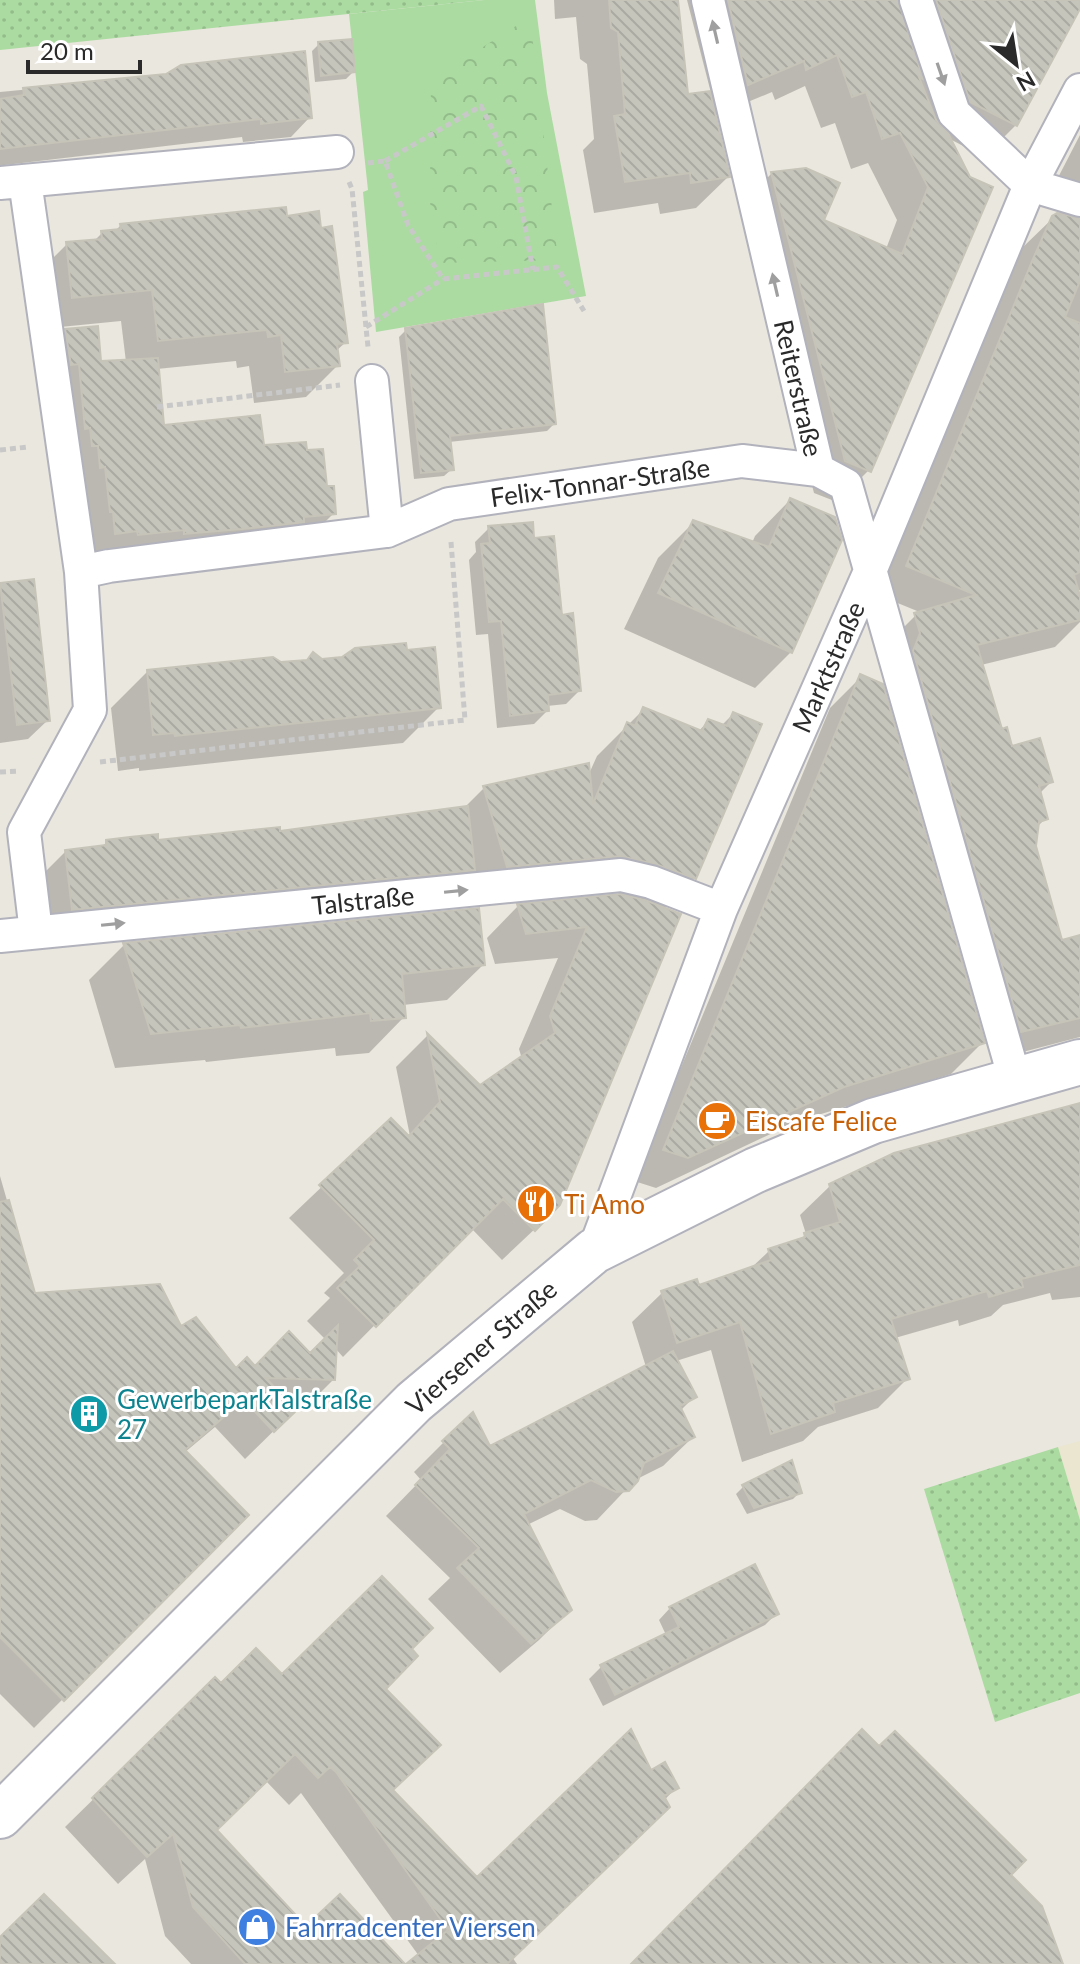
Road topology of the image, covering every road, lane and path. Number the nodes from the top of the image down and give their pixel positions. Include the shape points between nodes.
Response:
1 (708, 0) edge
2 (916, 0) edge
3 (1080, 90) edge
4 (337, 152) junction
5 (385, 161) junction
6 (13, 182) edge
7 (1030, 185) junction
8 (1080, 200) edge
9 (533, 270) junction
10 (443, 279) junction
11 (584, 311) dead end
12 (366, 327) junction
13 (372, 381) junction
14 (157, 407) dead end
15 (818, 470) junction
16 (449, 504) junction
17 (387, 531) junction
18 (871, 569) junction
19 (81, 572) junction
20 (61, 765) junction
21 (0, 772) edge
22 (721, 909) junction
23 (36, 932) junction
24 (0, 936) edge
25 (1080, 1062) edge
26 (1015, 1080) junction
27 (594, 1251) junction
28 (0, 1816) edge

15 -> 1 street, Reiterstraße
2 -> 7 street via 954,113
3 - 7 street, Marktstraße
4 - 5 path via 367,163
4 - 6 street
4 - 12 path via 352,189
5 - 9 path via 481,106 516,177
5 - 10 path via 408,225
6 - 19 street
7 - 8 street
7 - 18 street, Marktstraße
9 - 10 path
9 - 11 path via 557,267
10 - 12 path
12 - 13 path
13 - 14 path
13 - 17 street
15 - 16 street, Felix-Tonnar-Straße via 742,461
15 - 18 street, Reiterstraße via 846,485
16 - 17 street, Felix-Tonnar-Straße
16 - 20 path via 465,720
17 - 19 street, Felix-Tonnar-Straße
18 - 22 street, Marktstraße
18 - 26 street, Reiterstraße
19 - 20 street via 90,710
20 - 21 path
20 - 23 street via 24,832
23 -> 22 street, Talstraße via 621,875
22 - 27 street, Marktstraße
23 - 24 street, Talstraße
25 - 26 main road, Viersener Straße
26 - 27 main road, Viersener Straße via 873,1121 756,1170
27 - 28 main road, Viersener Straße via 414,1402

